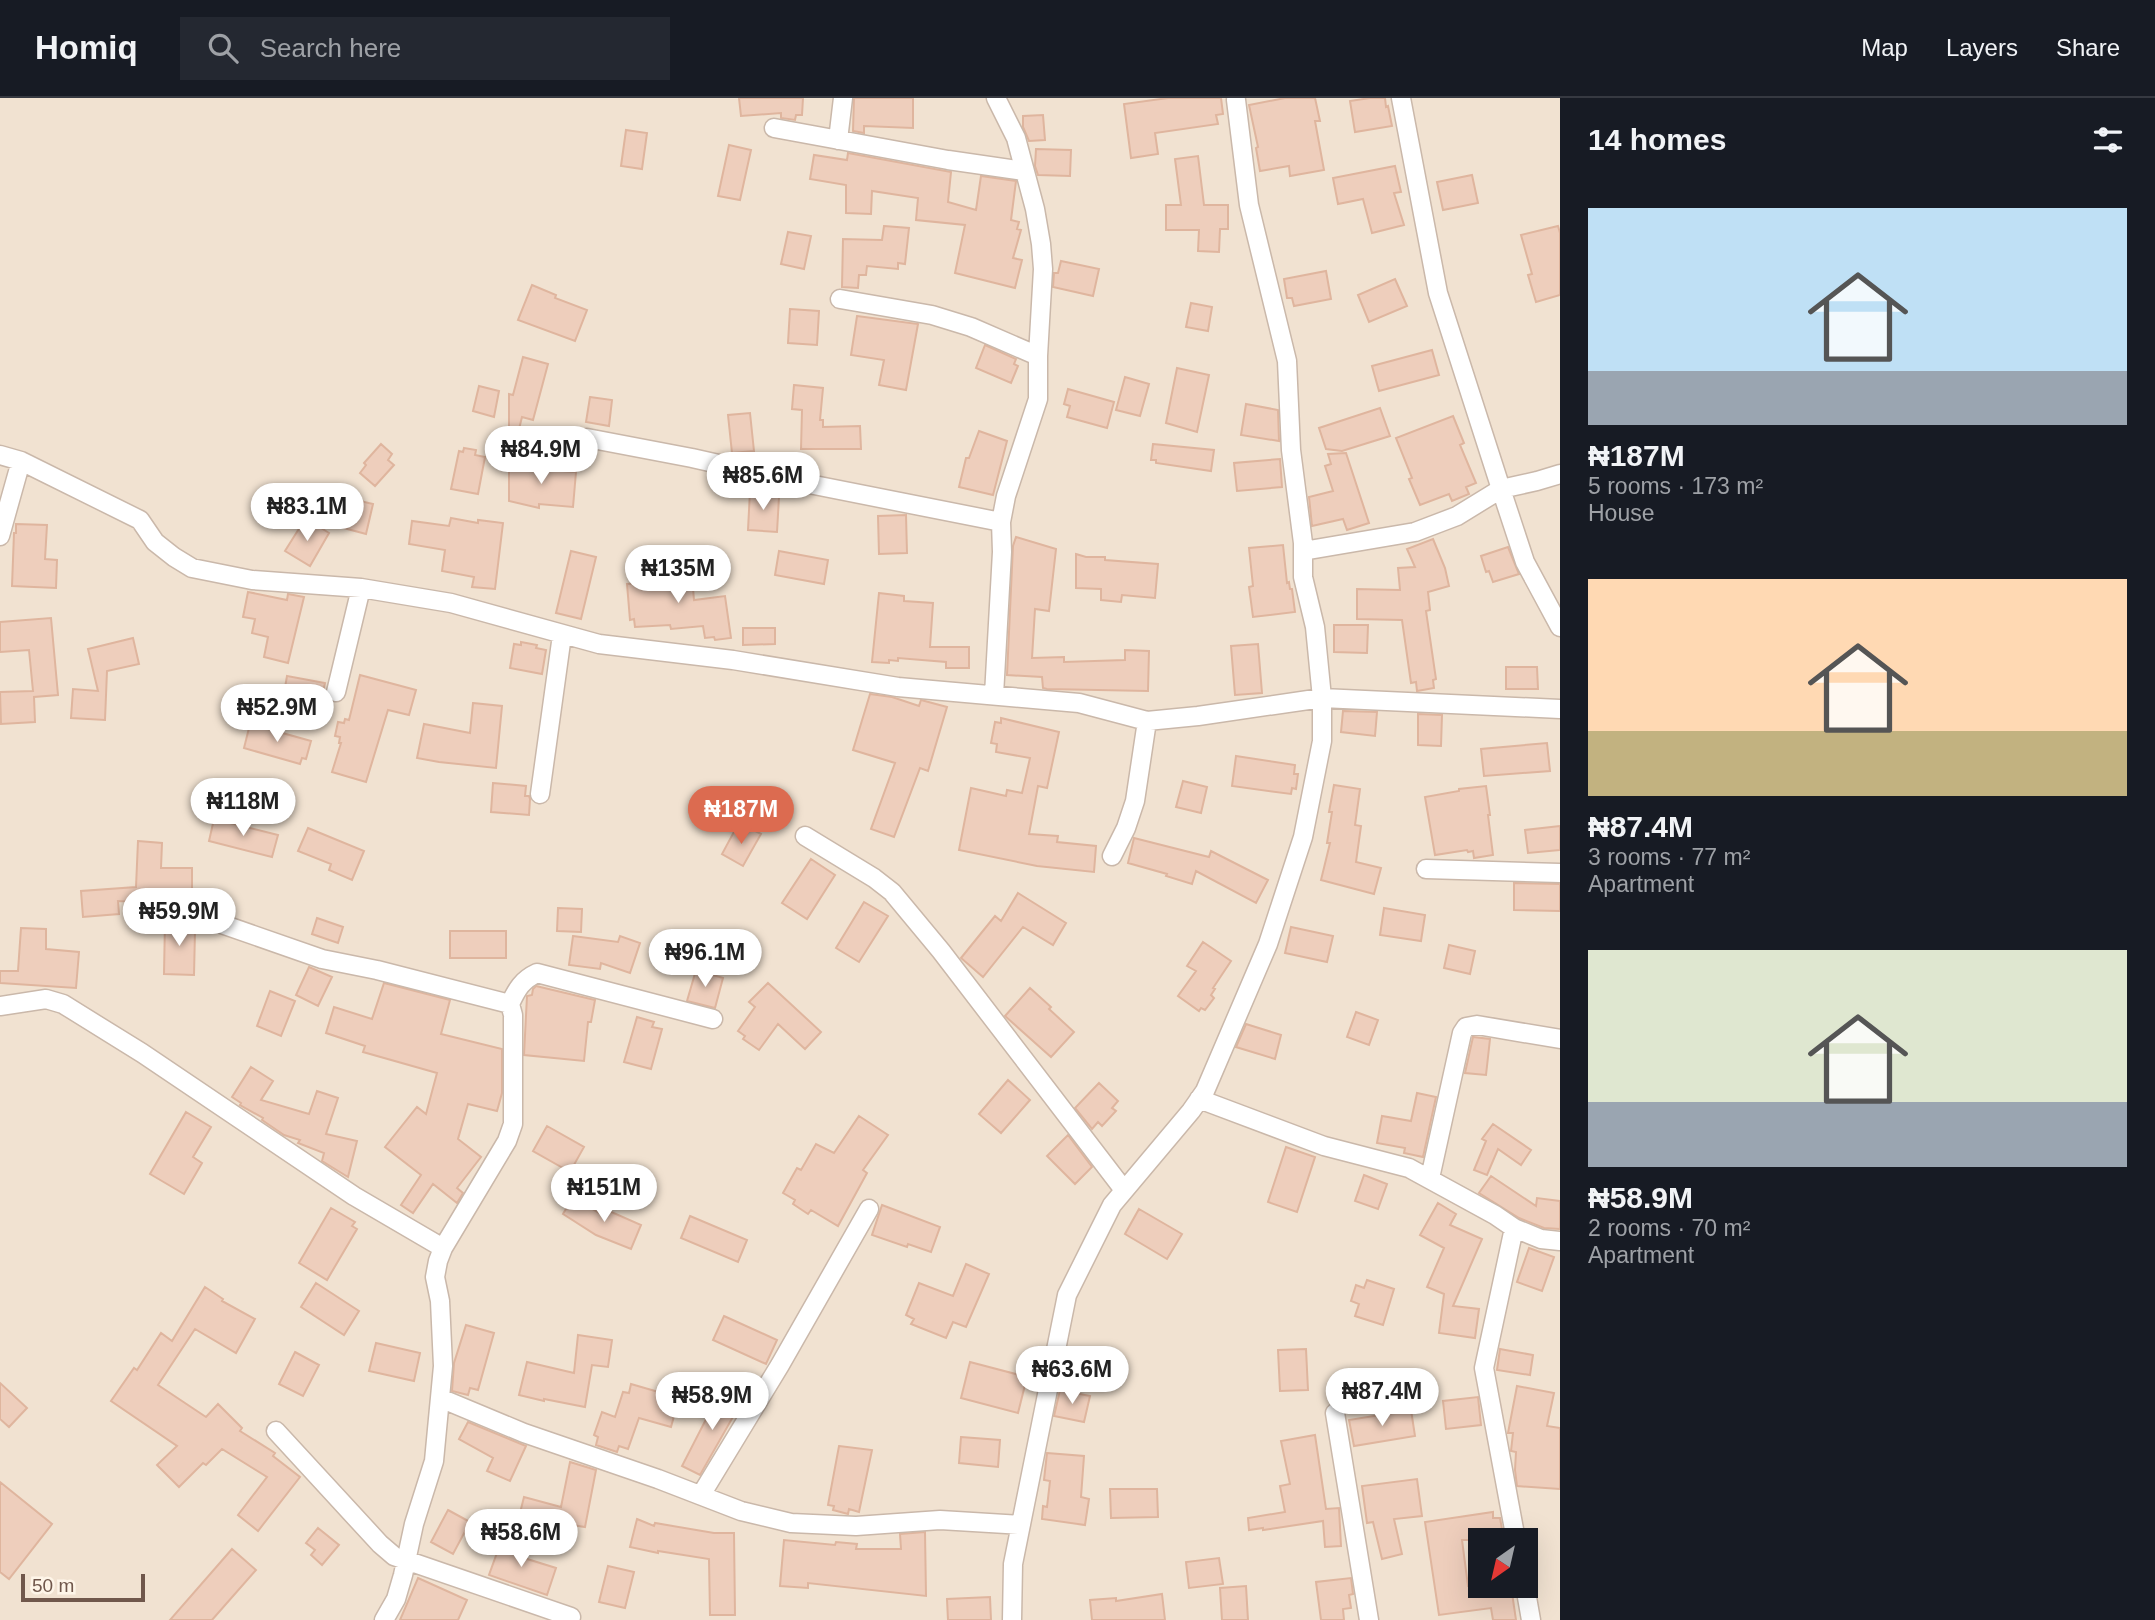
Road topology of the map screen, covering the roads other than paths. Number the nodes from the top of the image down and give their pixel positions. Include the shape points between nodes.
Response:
1 (843, 98) edge
2 (996, 98) edge
3 (1401, 98) edge
4 (1236, 100) edge
5 (774, 128) dead end
6 (838, 140) junction
7 (1024, 171) junction
8 (840, 299) dead end
9 (1038, 356) junction
10 (587, 438) dead end
11 (0, 455) edge
12 (21, 461) junction
13 (1560, 474) edge
14 (1502, 489) junction
15 (1000, 522) junction
16 (0, 536) edge
17 (1303, 551) junction
18 (361, 588) junction
19 (1560, 627) edge
20 (562, 635) junction
21 (336, 692) dead end
22 (994, 695) junction
23 (1322, 698) junction
24 (1560, 709) edge
25 (1147, 721) junction
26 (540, 793) dead end
27 (805, 836) dead end
28 (1112, 856) dead end
29 (1426, 869) dead end
30 (1560, 873) edge
31 (213, 921) dead end
32 (510, 1004) junction
33 (0, 1006) edge
34 (713, 1019) dead end
35 (1560, 1039) edge
36 (1199, 1099) junction
37 (1430, 1178) junction
38 (1124, 1191) junction
39 (869, 1209) dead end
40 (1514, 1228) junction
41 (1560, 1241) edge
42 (443, 1248) junction
43 (440, 1398) junction
44 (1335, 1413) dead end
45 (276, 1431) dead end
46 (701, 1495) junction
47 (1021, 1525) junction
48 (1514, 1528) edge
49 (406, 1562) junction
50 (1526, 1598) edge
51 (571, 1617) dead end
52 (384, 1620) edge
53 (1012, 1620) edge
54 (1368, 1620) edge
55 (1531, 1620) edge

1 - 6 street
2 - 7 street via 1016,138
3 - 14 street via 1438,293
4 - 17 street via 1249,205 1287,361
5 - 6 street
6 - 7 street
7 - 9 street via 1042,256
8 - 9 street via 932,315
9 - 15 street via 1038,399
10 - 15 street
11 - 12 street
12 - 16 street
12 - 18 street via 140,520 155,542 192,568 252,580
13 - 14 street
14 - 17 street via 1457,516 1415,532
14 - 19 street via 1525,562
15 - 22 street
17 - 23 street
18 - 20 street via 451,603
18 - 21 street
20 - 22 street via 898,687
20 - 26 street
22 - 25 street via 1079,703
23 - 24 street
23 - 25 street
23 - 36 street via 1322,741 1303,837 1268,944
25 - 28 street via 1135,801
27 - 38 street via 892,892
29 - 30 street
31 - 32 street via 322,959
32 - 34 street via 519,985 537,973
32 - 42 street via 513,1124
33 - 42 street via 46,999 63,1004 354,1196
35 - 37 street via 1466,1027
36 - 37 street via 1324,1146 1409,1168
36 - 38 street
37 - 40 street
38 - 47 street via 1112,1205 1067,1295
39 - 46 street
40 - 41 street
40 - 48 street via 1484,1368
42 - 43 street via 435,1277 443,1366
43 - 46 street via 524,1433
43 - 49 street via 434,1461
44 - 54 street
45 - 49 street via 380,1544
46 - 47 street via 791,1523 856,1526 940,1520
47 - 53 street via 1013,1564
49 - 51 street
49 - 52 street via 396,1599
50 - 55 street

